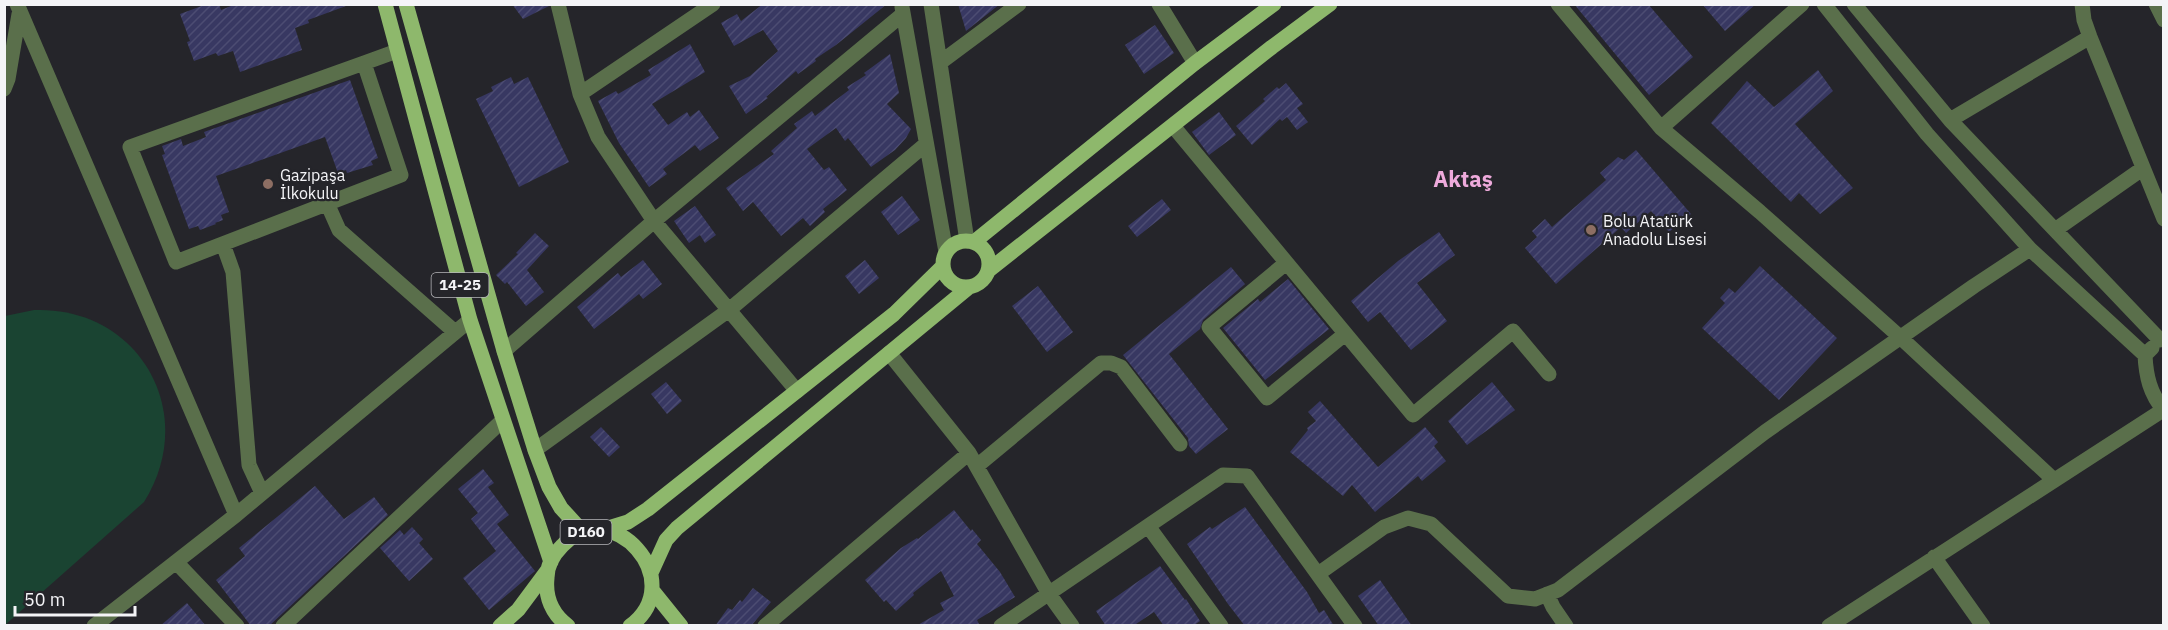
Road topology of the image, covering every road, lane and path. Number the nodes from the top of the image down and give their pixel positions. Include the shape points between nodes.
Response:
1 (385, 4) edge
2 (406, 4) edge
3 (558, 4) edge
4 (713, 4) edge
5 (932, 4) edge
6 (1019, 4) edge
7 (1159, 4) edge
8 (1274, 4) edge
9 (1330, 4) edge
10 (1558, 4) edge
11 (1802, 4) edge
12 (1824, 4) edge
13 (1854, 4) edge
14 (2082, 4) edge
15 (2156, 4) edge
16 (18, 9) edge
17 (903, 9) edge
18 (2163, 20) edge
19 (2090, 37) junction
20 (397, 51) junction
21 (941, 62) junction
22 (364, 63) junction
23 (1195, 63) junction
24 (4, 90) edge
25 (580, 94) junction
26 (1950, 120) junction
27 (1173, 126) junction
28 (1661, 128) junction
29 (926, 144) junction
30 (2142, 169) junction
31 (327, 203) junction
32 (2163, 219) edge
33 (654, 221) junction
34 (2055, 230) junction
35 (971, 242) junction
36 (223, 244) junction
37 (2030, 249) junction
38 (945, 259) junction
39 (1286, 263) junction
40 (989, 270) junction
41 (968, 288) junction
42 (729, 310) junction
43 (470, 320) junction
44 (455, 332) junction
45 (1345, 334) junction
46 (1900, 337) junction
47 (2162, 340) edge
48 (504, 351) junction
49 (889, 353) junction
50 (2145, 355) junction
51 (1549, 374) dead end
52 (797, 391) junction
53 (2163, 410) edge
54 (502, 421) junction
55 (1180, 444) dead end
56 (535, 450) junction
57 (973, 460) junction
58 (2054, 480) junction
59 (262, 493) junction
60 (236, 515) junction
61 (1148, 526) junction
62 (602, 530) junction
63 (583, 532) junction
64 (1934, 557) junction
65 (176, 562) junction
66 (549, 566) junction
67 (651, 573) junction
68 (1318, 574) junction
69 (652, 590) junction
70 (1049, 594) junction
71 (1547, 594) junction
72 (94, 626) edge
73 (237, 626) edge
74 (283, 626) edge
75 (500, 626) edge
76 (568, 626) edge
77 (630, 626) edge
78 (681, 626) edge
79 (765, 626) edge
80 (1001, 626) edge
81 (1072, 626) edge
82 (1221, 626) edge
83 (1355, 626) edge
84 (1566, 626) edge
85 (1828, 626) edge
86 (1983, 626) edge

1 - 20 main road, 14-25
2 - 48 main road, 14-25
3 - 25 street
4 - 25 street
5 - 21 street
6 - 21 street
7 - 23 street
8 - 23 main road
9 - 27 main road
10 - 28 street
11 - 28 street
12 - 37 street via 1927,134
13 - 26 street
14 - 19 street
15 - 18 street
16 - 24 street
16 - 60 street
17 - 29 street
17 - 33 street
19 - 26 street
19 - 30 street
20 - 22 street
20 - 43 main road, 14-25
21 - 35 street
22 - 31 street via 400,175
22 - 36 street via 130,147 176,262
23 - 35 main road
25 - 33 street via 598,137
26 - 34 street
27 - 39 street
27 - 40 main road
28 - 46 street
29 - 38 street
29 - 42 street
30 - 32 street
30 - 34 street
31 - 36 street
31 - 44 street via 339,230
33 - 42 street
33 - 48 street
34 - 47 street
35 - 38 main road via 957,243
35 - 40 main road via 988,255
36 - 59 street via 233,272 249,465
37 - 46 street
37 - 50 street
38 - 41 main road via 945,273 954,284
38 - 52 main road via 894,314
39 - 45 street
39 - 45 street via 1209,327 1268,398
40 - 41 main road via 982,282
41 - 49 main road
42 - 52 street
42 - 56 street
43 - 44 street
43 - 54 main road, 14-25
44 - 59 street
45 - 51 street via 1413,415 1513,332
46 - 58 street
46 - 71 street via 1765,432 1558,590
47 - 50 street
48 - 56 main road, 14-25
49 - 57 street
49 - 67 main road via 677,528 666,540
50 - 53 street via 2152,393
52 - 62 main road via 648,509 628,522
53 - 58 street
54 - 66 main road, 14-25
54 - 74 street
55 - 57 street via 1121,367 1101,363
56 - 63 main road, 14-25 via 561,508
57 - 70 street
57 - 79 street
58 - 64 street
59 - 60 street
60 - 65 street
61 - 68 street via 1223,475 1247,476
61 - 70 street
61 - 82 street
62 - 63 main road, D160
62 - 67 main road, D160 via 620,534 635,544
63 - 66 main road, D160 via 567,540
64 - 85 street
64 - 86 street
65 - 72 street
65 - 73 street
66 - 75 main road via 518,610
66 - 76 main road via 546,589 551,607
67 - 69 main road, D160
68 - 71 street via 1384,527 1408,518 1431,524 1508,596 1535,599
68 - 83 street
69 - 77 main road, D160 via 647,606
69 - 78 main road
70 - 80 street
70 - 81 street
71 - 84 street

